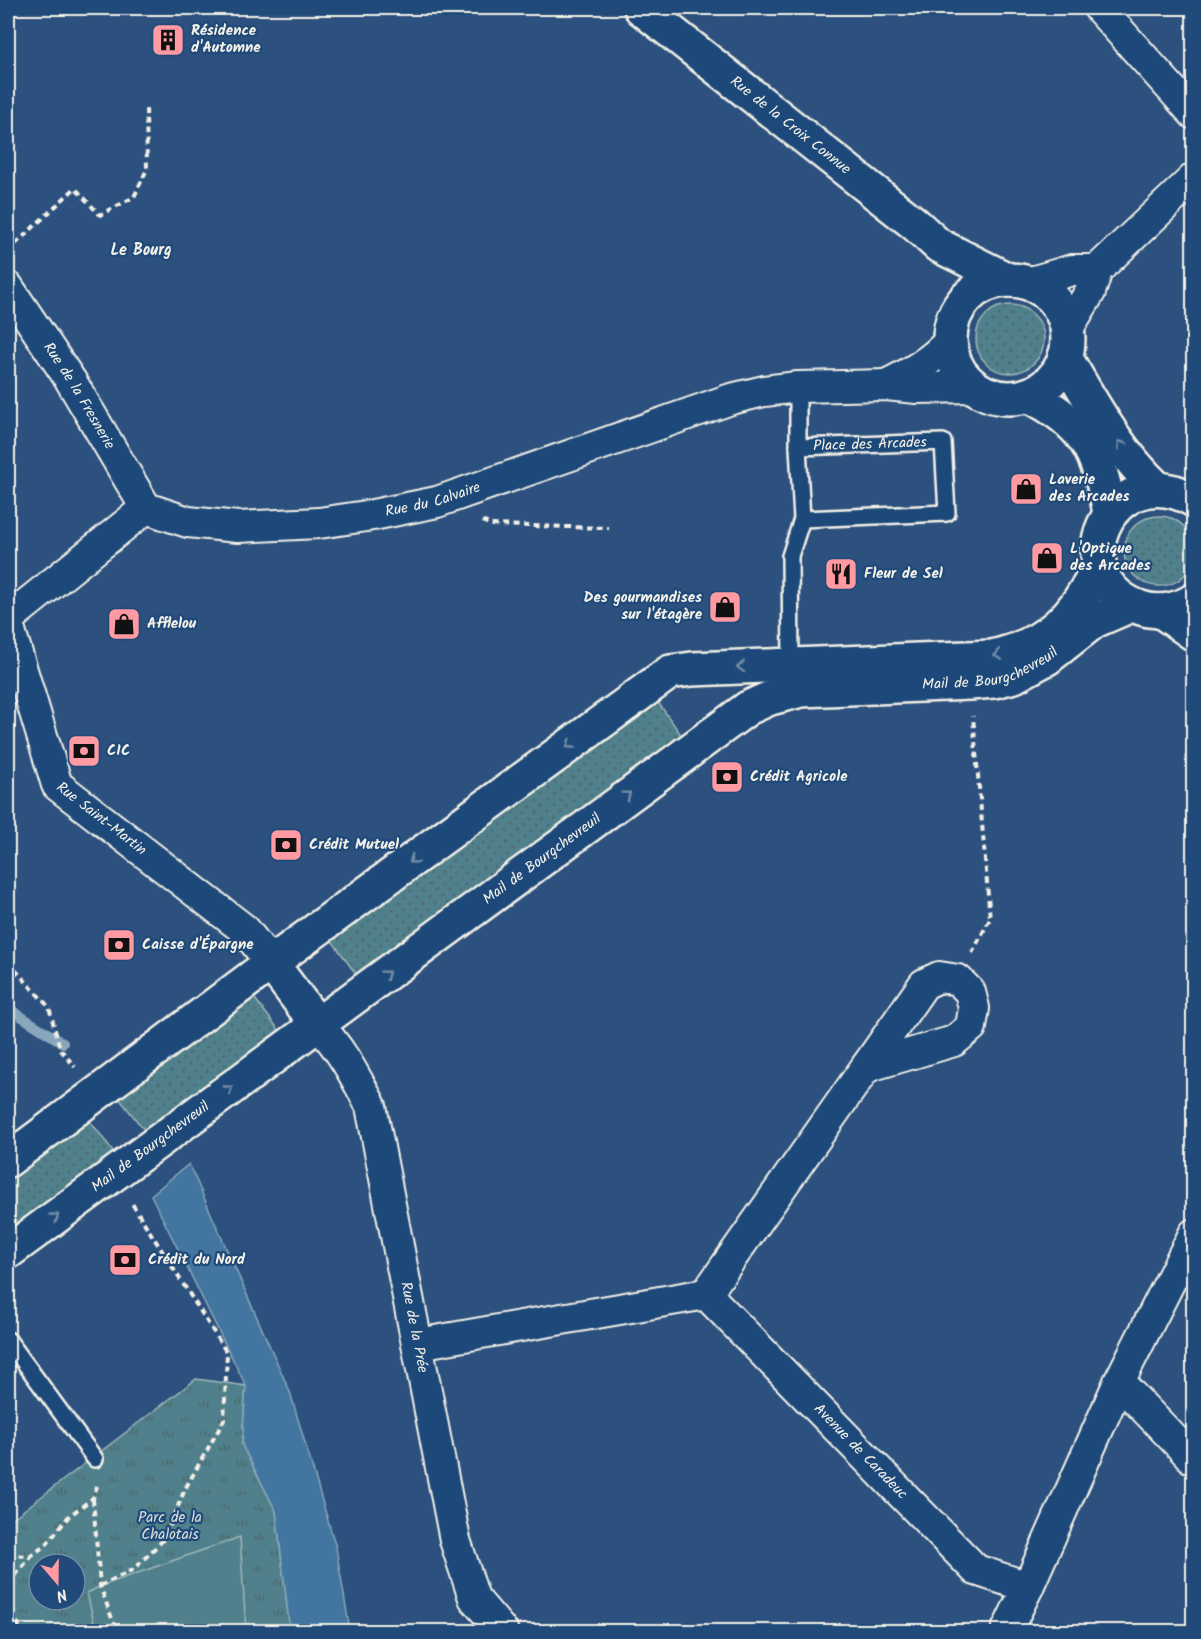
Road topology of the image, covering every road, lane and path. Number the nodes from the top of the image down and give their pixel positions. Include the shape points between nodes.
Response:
1 (641, 8) edge
2 (1099, 8) edge
3 (146, 106) dead end
4 (1194, 114) edge
5 (1194, 178) edge
6 (938, 245) junction
7 (8, 251) edge
8 (1097, 270) junction
9 (1018, 282) junction
10 (8, 287) edge
11 (958, 310) junction
12 (950, 341) junction
13 (1066, 344) junction
14 (886, 385) junction
15 (798, 387) junction
16 (975, 387) junction
17 (1028, 395) junction
18 (798, 447) junction
19 (1182, 493) edge
20 (437, 502) junction
21 (146, 508) junction
22 (1110, 513) junction
23 (802, 519) junction
24 (609, 528) dead end
25 (1099, 564) junction
26 (1194, 600) edge
27 (1146, 608) junction
28 (8, 619) edge
29 (8, 624) edge
30 (1194, 634) edge
31 (791, 665) junction
32 (970, 683) junction
33 (8, 962) edge
34 (271, 963) junction
35 (958, 980) junction
36 (317, 1024) junction
37 (866, 1067) junction
38 (95, 1093) junction
39 (8, 1160) edge
40 (130, 1200) dead end
41 (1194, 1234) edge
42 (8, 1251) edge
43 (706, 1294) junction
44 (8, 1341) edge
45 (418, 1344) junction
46 (1119, 1382) junction
47 (95, 1459) joint
48 (1194, 1460) edge
49 (93, 1498) junction
50 (36, 1552) edge
51 (8, 1555) edge
52 (27, 1556) edge
53 (27, 1561) edge
54 (8, 1583) edge
55 (100, 1586) junction
56 (1028, 1587) junction
57 (8, 1603) edge
58 (22, 1632) edge
59 (117, 1632) edge
60 (503, 1632) edge
61 (1006, 1632) edge

1 - 6 main road, Rue de la Croix Connue
2 - 4 street
3 - 7 path via 147,169 134,197 100,216 75,188
5 - 8 street
6 - 9 main road, Rue de la Croix Connue
6 - 11 main road, Rue de la Croix Connue
8 - 9 street via 1072,270
8 - 13 street
9 - 11 main road, Rue de la Croix Connue via 979,288
9 - 13 main road, Rue de la Croix Connue via 1042,290 1054,301 1063,314
10 - 21 street, Rue de la Fresnerie via 71,381
11 - 12 main road, Rue de la Croix Connue
12 - 14 street, Rue du Calvaire via 914,372
12 - 16 main road via 953,359
13 - 17 main road via 1057,373
19 -> 13 main road, Rue de la Croix Connue via 1141,473
14 - 15 street, Rue du Calvaire
14 - 16 street, Rue du Calvaire
15 - 18 lane
15 - 20 street, Rue du Calvaire via 731,399
16 - 17 main road via 1000,397
17 - 22 main road via 1064,416 1087,441 1099,466
18 - 23 lane
18 - 23 lane, Place des Arcades via 944,442 947,513
19 - 22 main road via 1144,490 1119,503
20 - 21 street, Rue du Calvaire via 319,523 238,527 188,522
20 - 24 path via 490,525
21 - 28 street
22 - 25 main road via 1099,537
23 - 31 lane via 790,556
25 - 27 main road via 1120,598
25 -> 31 main road, Mail de Bourgchevreuil via 1089,588 1068,616 1051,632 1013,652 992,657
26 - 27 main road, Mail de Bourgchevreuil via 1175,609
27 - 30 main road
27 - 32 main road, Mail de Bourgchevreuil via 1094,621 1047,658 1014,676
29 - 34 street, Rue Saint-Martin via 57,785 245,930
31 -> 34 main road, Mail de Bourgchevreuil via 670,672
32 - 35 path via 990,919
36 -> 32 main road, Mail de Bourgchevreuil via 748,708 801,690
33 - 38 path via 49,1007 60,1049
34 - 36 main road
34 - 38 main road, Mail de Bourgchevreuil
35 - 37 street via 939,977 924,984
35 - 37 street via 969,992 974,1008 971,1027 954,1041
42 -> 36 main road, Mail de Bourgchevreuil
36 - 45 street, Rue de la Prée via 346,1058 371,1106
37 - 43 street
38 - 39 main road, Mail de Bourgchevreuil
40 - 55 path via 227,1353 224,1420 185,1489 165,1538 134,1569
41 - 46 street
43 - 45 street
43 - 56 street, Avenue de Caradeuc via 976,1570
44 - 47 lane
45 - 60 street, Rue de la Prée via 455,1540 474,1598
46 - 48 street
46 - 56 street
47 - 49 path via 99,1482
49 - 50 path via 69,1516
49 - 55 path
51 - 52 path
53 - 54 path
55 - 59 path
56 - 61 street
57 - 58 path

